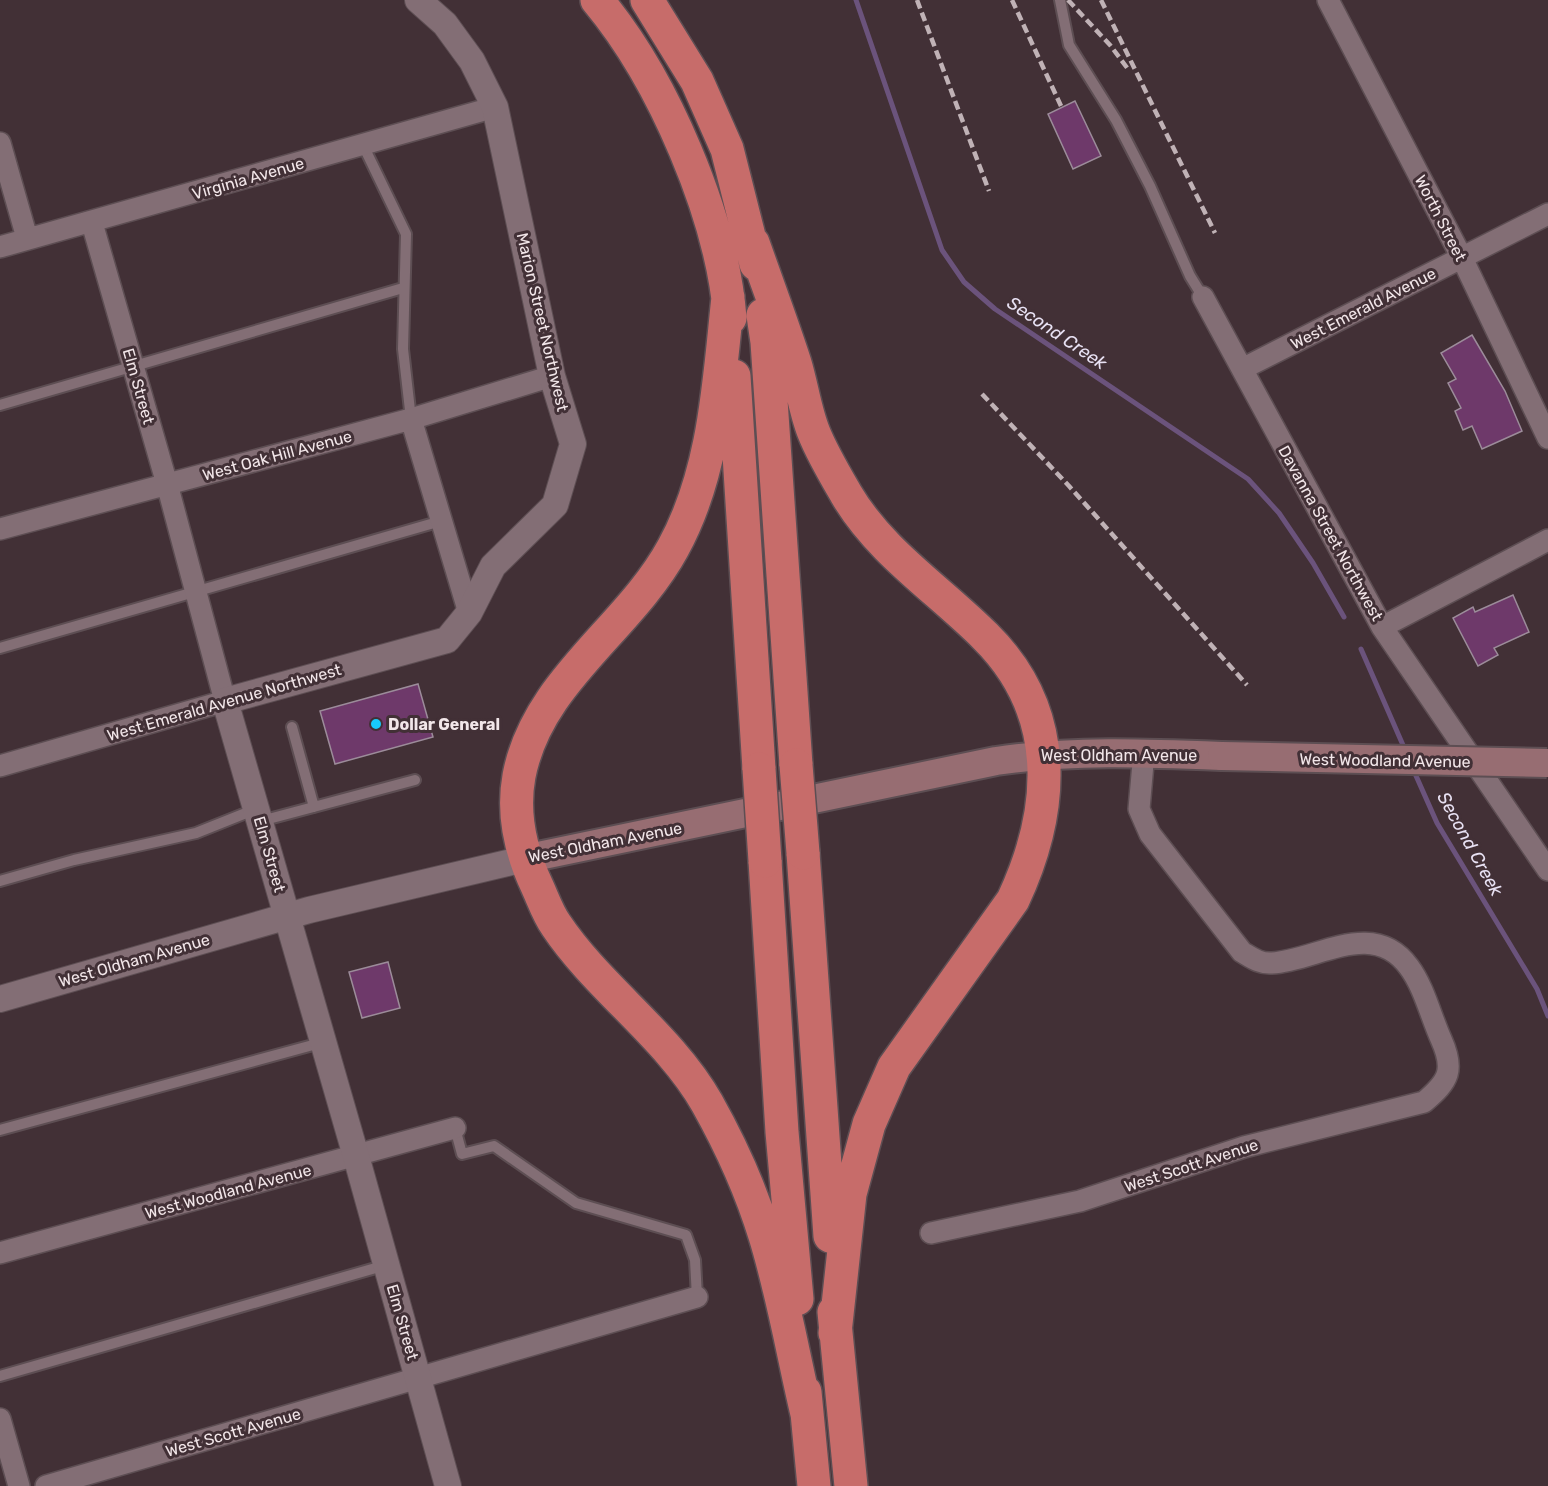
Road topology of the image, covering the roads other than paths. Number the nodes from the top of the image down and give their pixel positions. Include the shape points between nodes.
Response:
1 (418, 0) edge
2 (597, 0) edge
3 (647, 0) edge
4 (1060, 0) edge
5 (1328, 0) edge
6 (495, 107) junction
7 (0, 143) edge
8 (363, 145) junction
9 (1548, 214) edge
10 (92, 223) junction
11 (27, 238) junction
12 (753, 243) junction
13 (0, 247) edge
14 (1461, 258) junction
15 (403, 288) junction
16 (728, 297) junction
17 (1203, 297) joint
18 (133, 365) junction
19 (1242, 369) junction
20 (552, 376) junction
21 (0, 405) edge
22 (411, 419) junction
23 (1548, 438) edge
24 (167, 484) junction
25 (441, 521) junction
26 (0, 530) edge
27 (1548, 540) edge
28 (196, 593) junction
29 (469, 613) junction
30 (1382, 627) junction
31 (447, 640) joint
32 (0, 648) edge
33 (225, 701) junction
34 (292, 727) dead end
35 (1144, 752) junction
36 (1044, 754) junction
37 (1222, 756) joint
38 (1547, 763) edge
39 (0, 766) edge
40 (415, 780) dead end
41 (314, 807) junction
42 (259, 815) junction
43 (524, 859) junction
44 (1548, 870) edge
45 (0, 881) edge
46 (288, 916) junction
47 (0, 999) edge
48 (324, 1042) junction
49 (455, 1128) joint
50 (0, 1130) edge
51 (356, 1156) junction
52 (932, 1233) dead end
53 (0, 1253) edge
54 (387, 1265) junction
55 (697, 1297) joint
56 (835, 1333) junction
57 (0, 1376) edge
58 (419, 1378) junction
59 (807, 1414) junction
60 (0, 1419) edge
61 (19, 1486) edge
62 (46, 1486) edge
63 (448, 1486) edge
64 (814, 1486) edge
65 (850, 1486) edge

1 - 6 street, Marion Street Northwest via 445,24 472,61
2 - 16 highway via 617,24 668,111 707,210
3 - 12 highway via 697,81 728,149
4 - 17 lane via 1070,45 1116,120
5 - 14 street, Worth Street
6 - 8 street, Virginia Avenue
6 - 20 street, Marion Street Northwest
7 - 11 street
8 - 10 street, Virginia Avenue
8 - 15 lane via 406,234
9 - 14 street, West Emerald Avenue
10 - 11 street, Virginia Avenue
10 - 18 street, Elm Street
11 - 13 street, Virginia Avenue
12 - 36 highway via 814,433 847,495 892,553 986,636 1012,668 1031,701
12 - 56 highway, bridge via 768,342
14 - 19 street, West Emerald Avenue
14 - 23 street, Worth Street
15 - 18 lane
15 - 22 lane via 403,349
16 - 43 highway via 715,412 700,485 673,549 623,617 552,696 530,738 519,777 517,824
16 - 59 highway, bridge via 782,1132
17 - 19 street, Davanna Street Northwest
18 - 21 lane
18 - 24 street, Elm Street
19 - 30 street, Davanna Street Northwest
20 - 22 street, West Oak Hill Avenue
20 - 29 street, Marion Street Northwest via 573,444 567,472 555,505 493,567
22 - 24 street, West Oak Hill Avenue
22 - 25 street
24 - 26 street, West Oak Hill Avenue
24 - 28 street, Elm Street
25 - 28 lane
25 - 29 street
27 - 30 street
28 - 32 lane
28 - 33 street, Elm Street
29 - 31 street, Marion Street Northwest
30 - 44 street, Davanna Street Northwest
31 - 33 street, West Emerald Avenue Northwest
33 - 39 street, West Emerald Avenue Northwest
33 - 42 street, Elm Street
34 - 41 lane
35 - 36 main road, West Oldham Avenue
35 - 37 main road, West Oldham Avenue
35 - 52 street, West Scott Avenue via 1138,809 1150,834 1242,952 1256,962 1272,963 1350,943 1377,946 1398,955 1410,968 1448,1054 1449,1070 1444,1085 1424,1102 1244,1147 1080,1201
36 - 43 main road, West Oldham Avenue
36 - 56 highway via 1044,795 1035,846 1013,900 894,1067 869,1124 850,1194
37 - 38 main road, West Woodland Avenue, bridge
40 - 41 lane
41 - 42 lane
42 - 45 lane
42 - 46 street, Elm Street
43 - 46 street, West Oldham Avenue
43 - 59 highway via 555,924 588,965 654,1033 705,1100 736,1160 765,1236
46 - 47 street, West Oldham Avenue
46 - 48 street, Elm Street
48 - 50 lane
48 - 51 street, Elm Street
49 - 51 street, West Woodland Avenue
49 - 55 lane via 462,1154 494,1146 576,1203 686,1235 695,1260
51 - 53 street, West Woodland Avenue
51 - 54 street, Elm Street
54 - 57 lane
54 - 58 street, Elm Street
55 - 58 street, West Scott Avenue
56 - 65 highway
58 - 62 street, West Scott Avenue
58 - 63 street, Elm Street
59 - 64 highway
60 - 61 street

